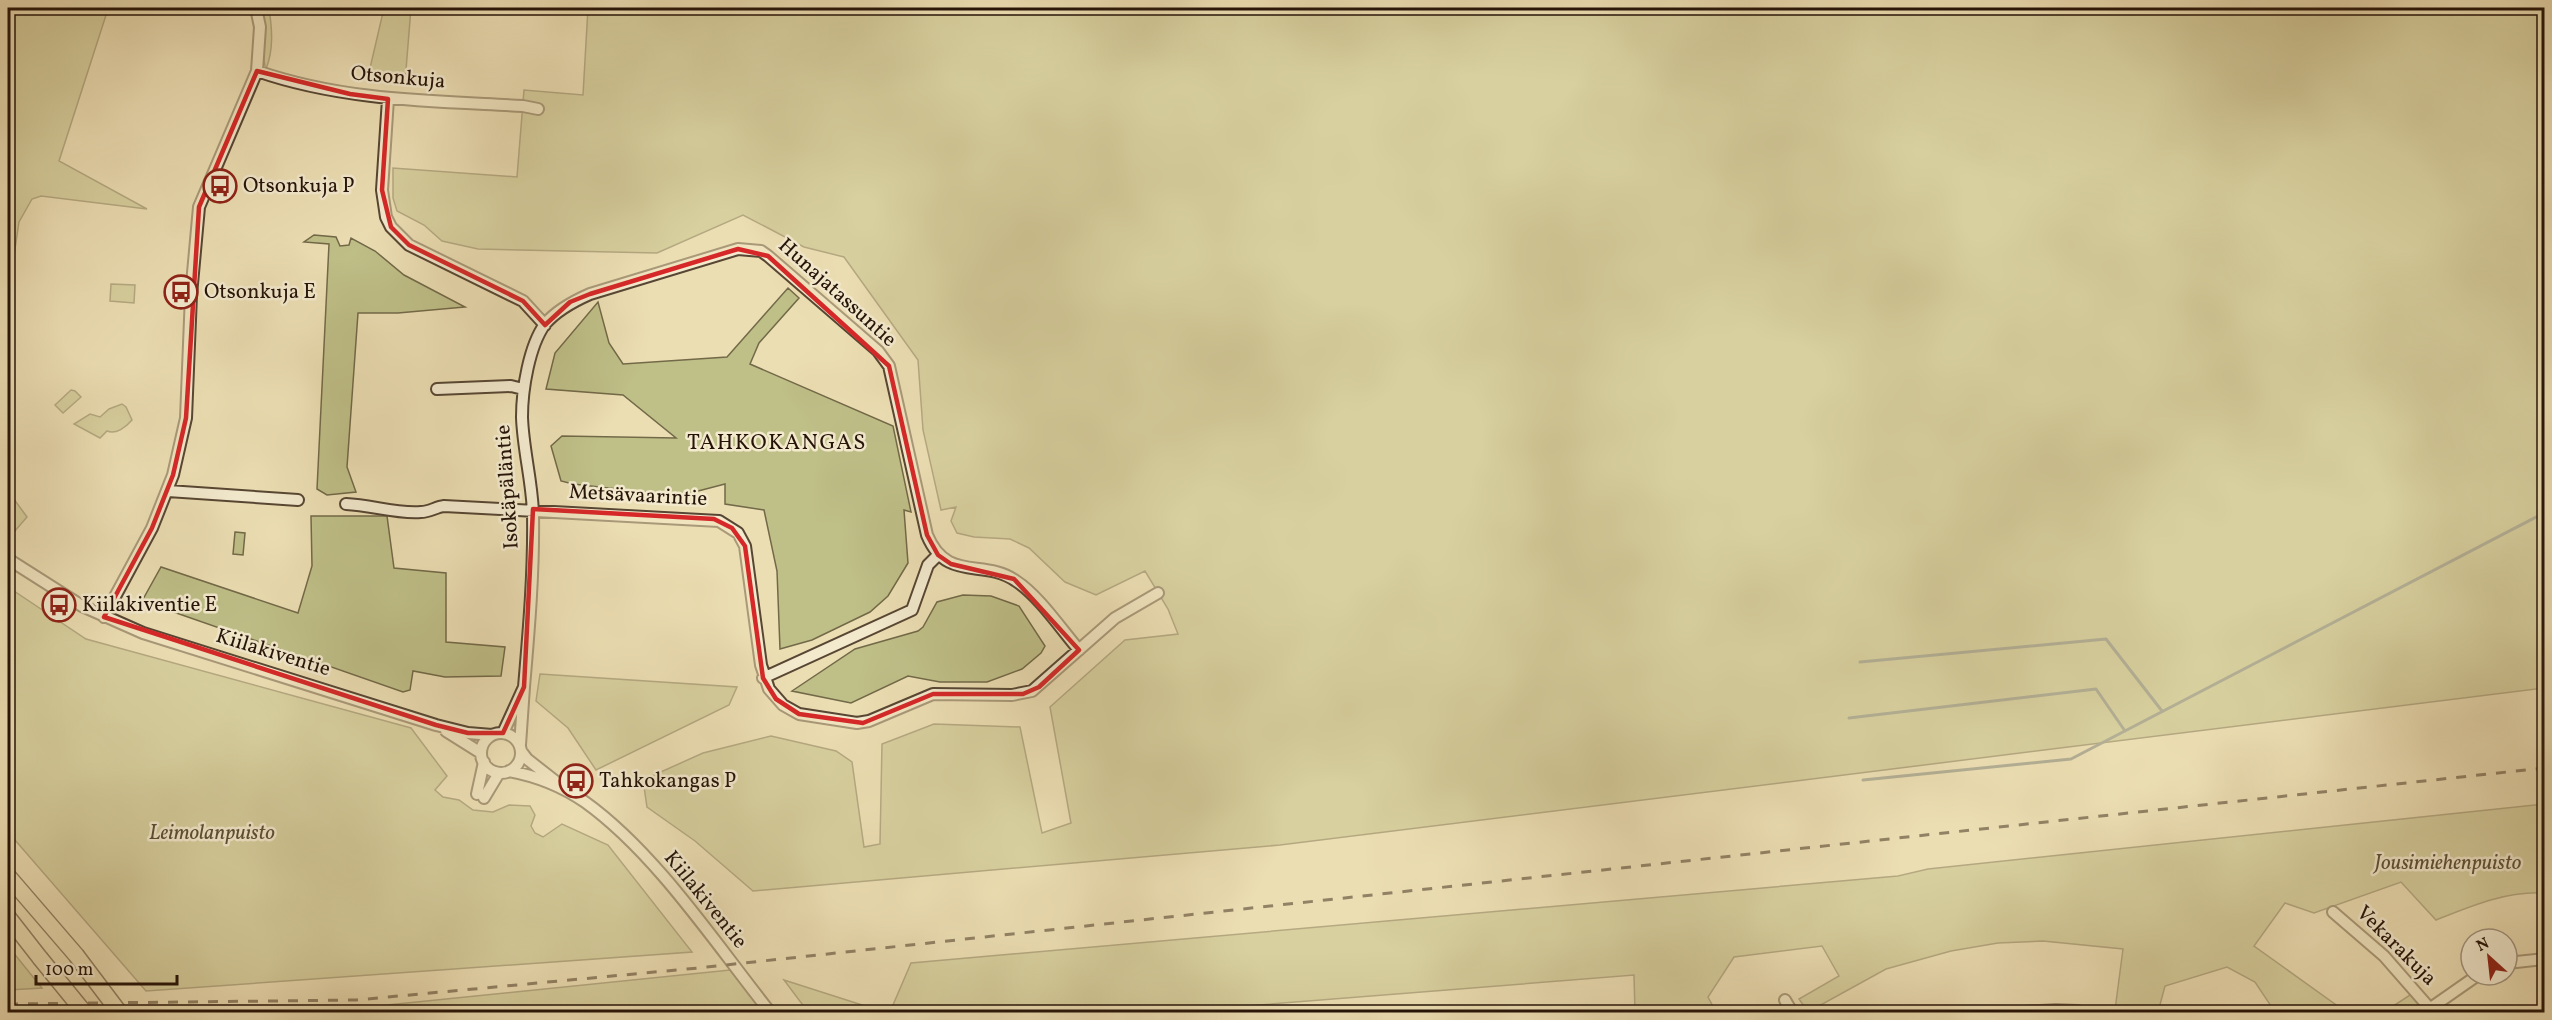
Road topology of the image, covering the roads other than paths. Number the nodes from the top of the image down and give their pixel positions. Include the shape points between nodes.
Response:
1 (256, 8) edge
2 (257, 71) junction
3 (388, 99) junction
4 (538, 109) dead end
5 (545, 325) junction
6 (437, 389) dead end
7 (523, 389) junction
8 (168, 490) junction
9 (298, 500) dead end
10 (346, 504) dead end
11 (533, 510) junction
12 (938, 555) junction
13 (8, 559) edge
14 (1158, 593) dead end
15 (104, 617) junction
16 (1079, 650) junction
17 (764, 678) junction
18 (524, 687) junction
19 (436, 725) junction
20 (497, 734) junction
21 (520, 748) junction
22 (482, 757) junction
23 (504, 772) junction
24 (574, 796) junction
25 (8, 876) edge
26 (2333, 912) dead end
27 (8, 917) edge
28 (2544, 959) edge
29 (2519, 962) edge
30 (2462, 987) edge
31 (1785, 1000) dead end
32 (2078, 1011) edge
33 (2429, 1011) edge
34 (84, 1012) edge
35 (120, 1012) edge
36 (770, 1012) edge
37 (1792, 1012) edge
38 (2024, 1012) edge

1 - 2 street via 260,38
2 - 3 street, Otsonkuja via 350,94
2 - 8 street via 199,207 191,284 186,418
3 - 4 street, Otsonkuja
3 - 5 street via 381,190 391,227 409,245 523,301
5 - 7 street, Isokäpäläntie
5 - 12 street, Hunajatassuntie via 570,302 590,294 738,249 761,251 878,351 890,366 927,535
6 - 7 street
7 - 11 street, Isokäpäläntie via 522,418
8 - 9 street
8 - 15 street
10 - 11 street, Metsävaarintie via 366,505 380,511 423,512 444,506
11 - 17 street, Metsävaarintie via 714,519 732,528 745,546
11 - 18 street, Isokäpäläntie
12 - 16 street via 951,564 1014,579
12 - 17 street via 928,565 912,610
13 - 15 street, Kiilakiventie
14 - 16 street, Metsävaarintie via 1115,618
15 - 19 street, Kiilakiventie via 143,633
16 - 17 street, Metsävaarintie via 1039,687 1023,694 933,694 863,723 799,714 776,699
18 - 20 street, Isokäpäläntie
18 - 21 street, Isokäpäläntie
19 - 20 street, Kiilakiventie
19 - 22 street, Kiilakiventie
20 - 21 street via 513,737
20 - 22 street via 484,743
21 - 23 street via 519,762
21 - 24 street, Kiilakiventie via 527,759
22 - 23 street via 491,770
22 - 23 street via 480,796
23 - 24 street, Kiilakiventie via 539,778
24 - 36 street, Kiilakiventie via 609,821 643,855
25 - 35 highway, bridge
26 - 33 street, Vekarakuja via 2384,956
27 - 34 highway, bridge
28 - 29 street
30 - 33 street
31 - 37 street
32 - 38 street

